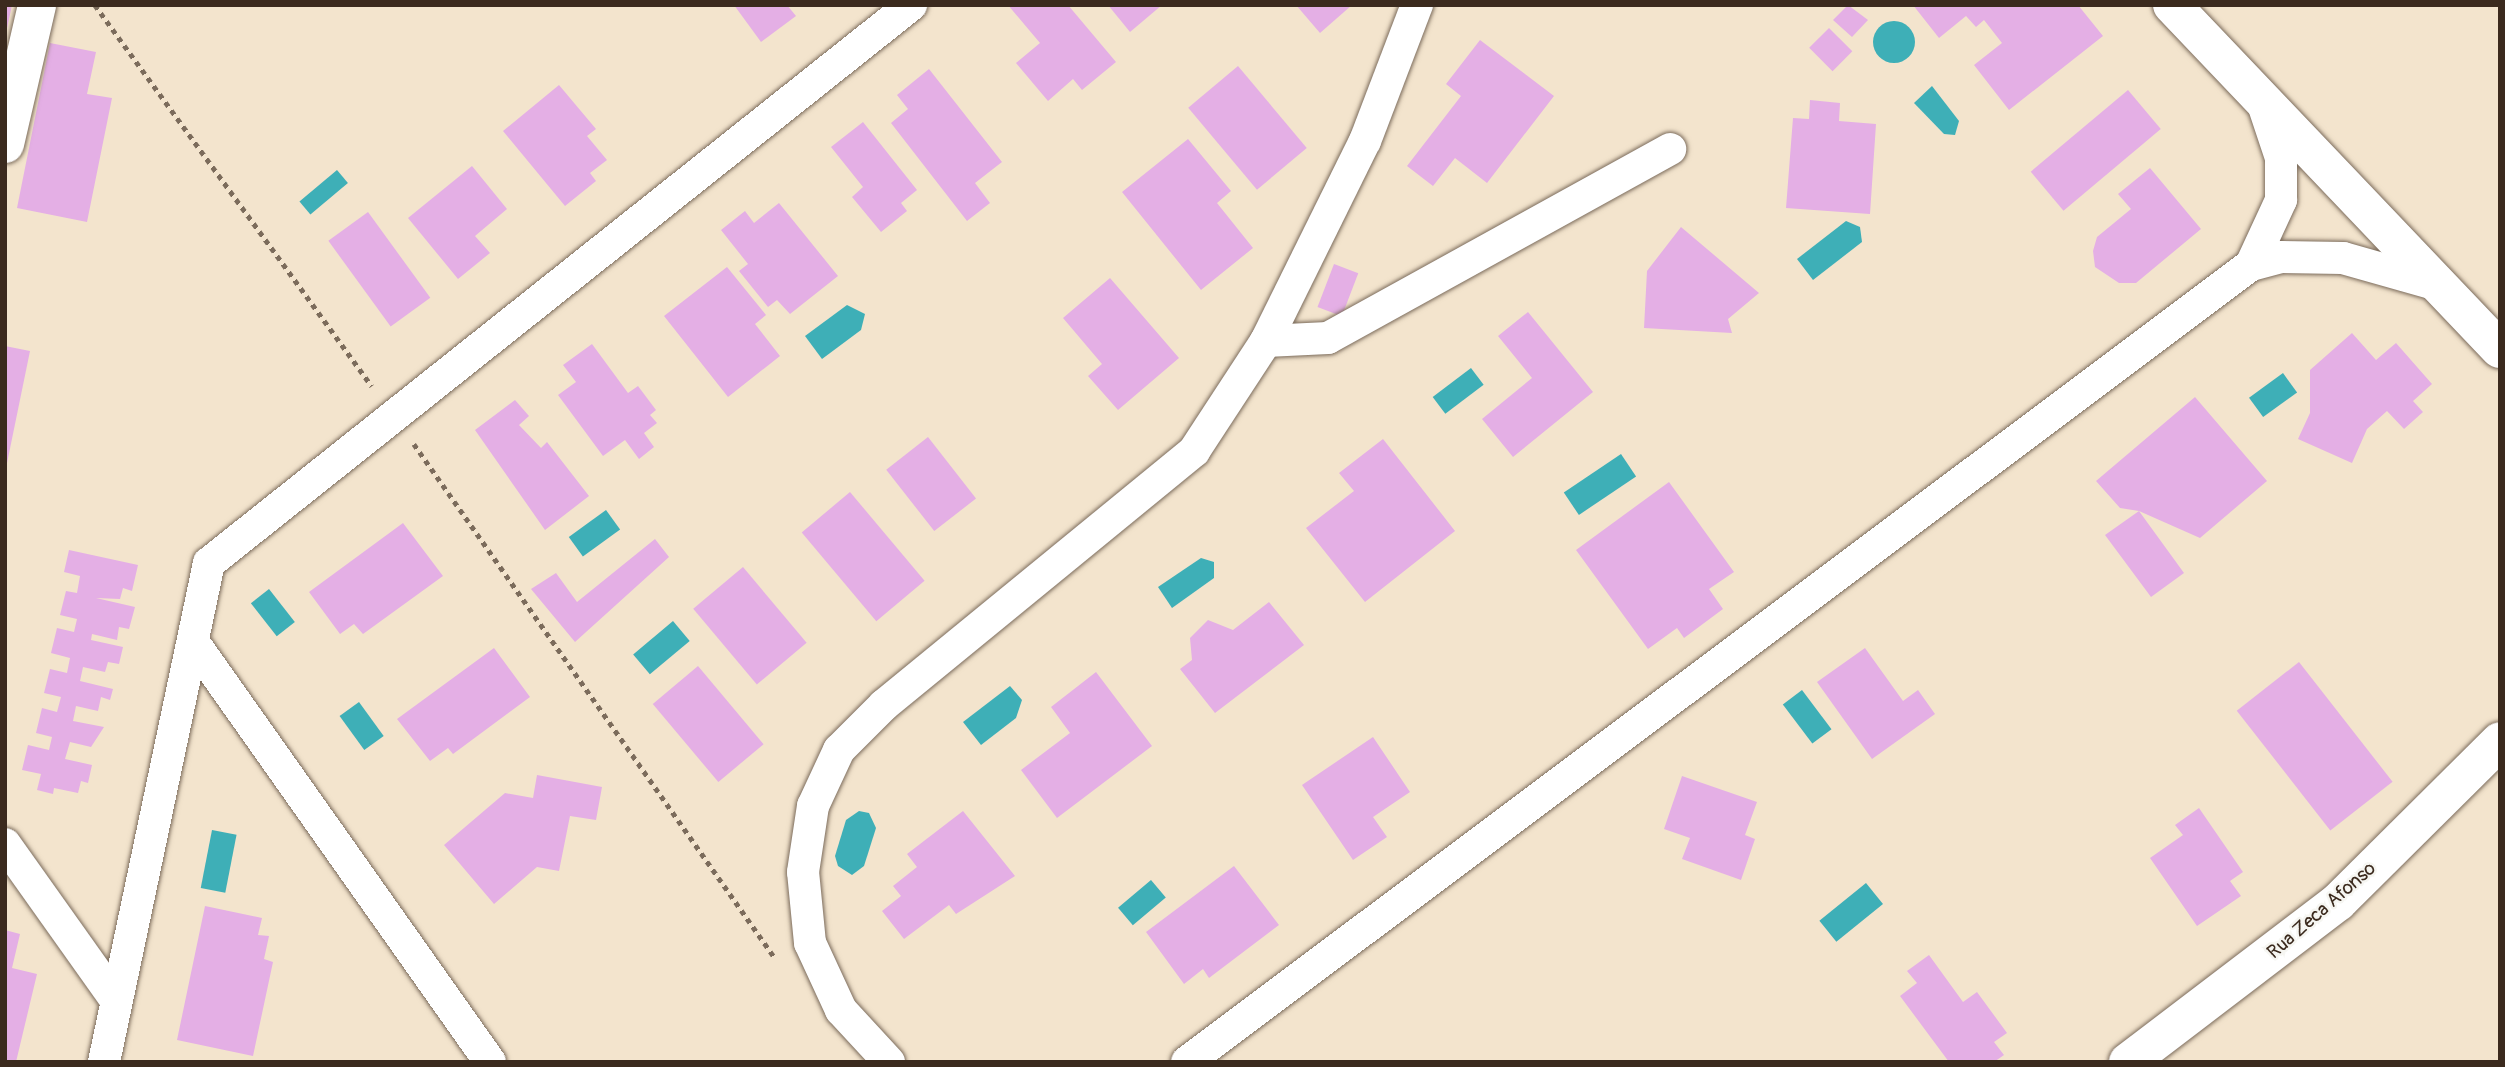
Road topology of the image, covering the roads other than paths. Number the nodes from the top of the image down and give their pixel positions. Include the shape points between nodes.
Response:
1 (37, 5) edge
2 (911, 5) edge
3 (1417, 5) edge
4 (2172, 5) edge
5 (2265, 110) junction
6 (5, 144) edge
7 (1670, 149) dead end
8 (2251, 265) junction
9 (2441, 286) junction
10 (1266, 341) junction
11 (2500, 349) edge
12 (194, 643) junction
13 (2500, 741) edge
14 (5, 844) edge
15 (115, 999) junction
16 (104, 1062) edge
17 (490, 1062) edge
18 (889, 1062) edge
19 (1187, 1062) edge
20 (2128, 1062) edge

1 - 6 street
2 - 12 street via 209,564
3 - 10 street via 1365,141
4 - 5 street
5 - 8 street via 2281,158 2281,200
5 - 9 street
7 - 10 street via 1328,338
8 - 9 street via 2281,257 2343,258
8 - 19 street
9 - 11 street
10 - 18 street via 1195,452 884,705 839,750 813,806 803,872 810,943 841,1010
12 - 15 street
12 - 17 street
13 - 20 street, Rua Zeca Afonso via 2338,902
14 - 15 street
15 - 16 street

